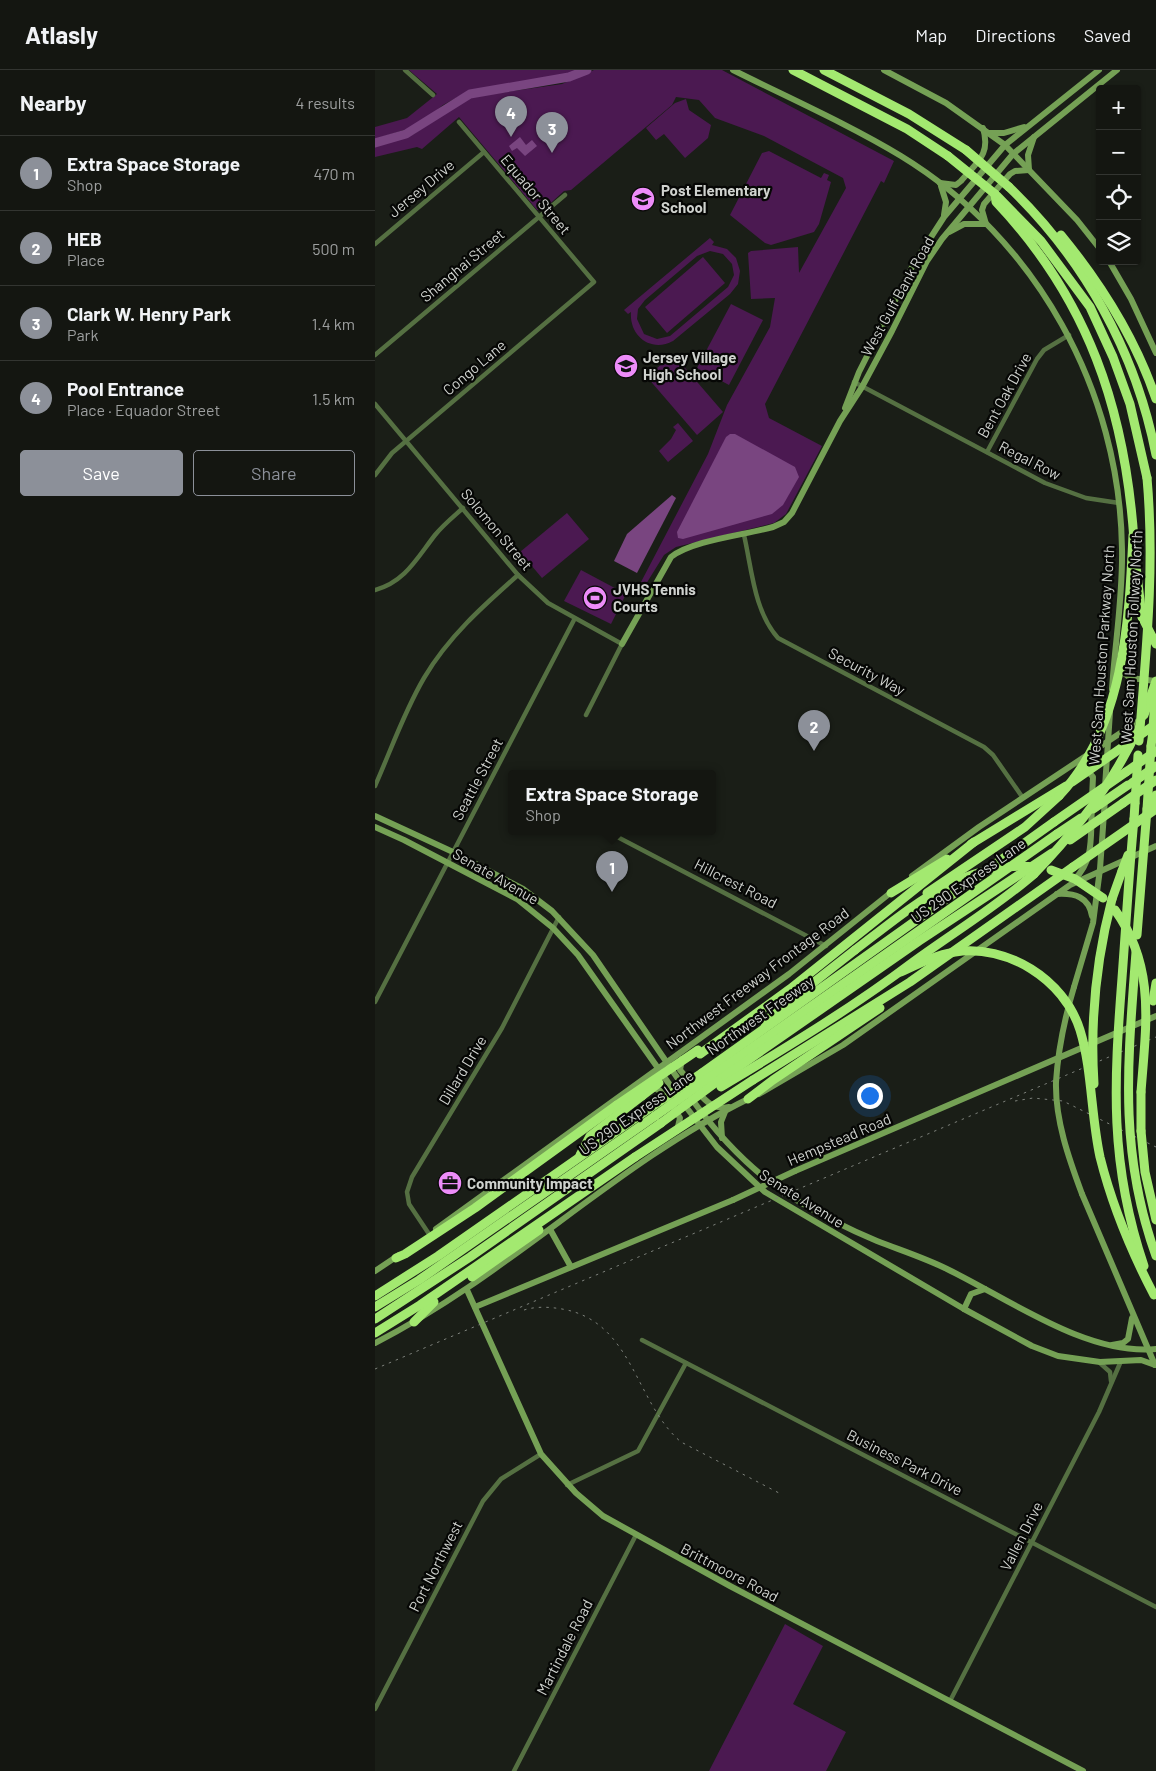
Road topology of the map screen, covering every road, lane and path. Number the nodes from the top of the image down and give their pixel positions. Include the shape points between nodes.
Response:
1 (405, 70) edge
2 (733, 70) edge
3 (793, 70) edge
4 (824, 70) edge
5 (884, 70) edge
6 (1099, 70) edge
7 (1117, 70) edge
8 (433, 95) dead end
9 (459, 122) dead end
10 (1028, 126) junction
11 (986, 131) junction
12 (1035, 135) junction
13 (1005, 146) junction
14 (484, 152) junction
15 (1013, 154) junction
16 (1029, 170) junction
17 (939, 183) junction
18 (995, 194) junction
19 (565, 195) dead end
20 (958, 199) junction
21 (1021, 199) junction
22 (967, 207) junction
23 (539, 217) junction
24 (943, 217) junction
25 (986, 224) junction
26 (946, 234) junction
27 (375, 244) edge
28 (1096, 244) edge
29 (1111, 265) edge
30 (593, 282) joint
31 (1069, 335) junction
32 (1153, 335) edge
33 (1156, 353) edge
34 (375, 355) edge
35 (855, 382) junction
36 (862, 387) junction
37 (1156, 398) edge
38 (375, 404) edge
39 (840, 421) junction
40 (407, 442) junction
41 (987, 452) junction
42 (1156, 455) edge
43 (375, 475) edge
44 (1119, 503) junction
45 (463, 508) junction
46 (744, 535) junction
47 (1133, 535) junction
48 (518, 575) junction
49 (375, 590) edge
50 (574, 620) junction
51 (623, 644) junction
52 (1156, 644) edge
53 (1113, 662) junction
54 (1156, 682) edge
55 (1156, 709) edge
56 (586, 715) dead end
57 (1156, 724) edge
58 (1108, 742) junction
59 (1156, 751) edge
60 (1156, 766) edge
61 (1071, 768) junction
62 (1156, 780) edge
63 (375, 786) edge
64 (1156, 795) edge
65 (1023, 798) junction
66 (1156, 809) edge
67 (375, 816) edge
68 (375, 827) edge
69 (614, 835) edge
70 (974, 842) junction
71 (1156, 846) edge
72 (453, 852) junction
73 (448, 862) junction
74 (1100, 869) junction
75 (1070, 885) junction
76 (891, 893) junction
77 (1056, 894) junction
78 (913, 908) junction
79 (559, 917) junction
80 (1093, 923) junction
81 (553, 928) junction
82 (826, 946) junction
83 (901, 972) junction
84 (911, 982) junction
85 (1156, 983) edge
86 (375, 1002) edge
87 (1152, 1018) edge
88 (762, 1031) junction
89 (688, 1046) junction
90 (699, 1052) junction
91 (666, 1062) junction
92 (658, 1068) junction
93 (715, 1078) junction
94 (628, 1088) junction
95 (748, 1099) junction
96 (737, 1106) junction
97 (653, 1112) junction
98 (725, 1112) junction
99 (708, 1121) junction
100 (699, 1126) junction
101 (722, 1139) junction
102 (671, 1144) junction
103 (579, 1158) junction
104 (614, 1172) junction
105 (1119, 1217) junction
106 (1156, 1220) edge
107 (551, 1230) junction
108 (429, 1234) junction
109 (1156, 1256) edge
110 (396, 1258) junction
111 (571, 1268) junction
112 (375, 1271) edge
113 (467, 1290) junction
114 (987, 1290) junction
115 (375, 1296) edge
116 (1155, 1297) edge
117 (375, 1307) edge
118 (475, 1307) junction
119 (964, 1309) junction
120 (1133, 1317) junction
121 (375, 1319) edge
122 (414, 1322) junction
123 (375, 1333) edge
124 (642, 1340) dead end
125 (375, 1343) edge
126 (1106, 1346) junction
127 (1156, 1349) edge
128 (1147, 1350) junction
129 (1121, 1361) junction
130 (1100, 1362) junction
131 (686, 1363) junction
132 (1155, 1366) edge
133 (1111, 1382) junction
134 (541, 1454) junction
135 (567, 1485) junction
136 (636, 1535) junction
137 (1032, 1542) junction
138 (1156, 1607) edge
139 (950, 1701) junction
140 (375, 1709) edge
141 (514, 1771) edge
142 (1083, 1771) edge

1 - 8 street
2 - 17 main road, West Sam Houston Parkway North via 901,156
3 - 18 highway, West Sam Houston Tollway North, bridge via 907,129 948,156
4 - 21 highway, bridge via 923,122 966,150
5 - 11 main road via 946,103
6 - 10 main road, West Gulf Bank Road
7 - 12 main road, West Gulf Bank Road
9 - 14 street, Equador Street
10 - 11 main road via 1004,133
10 - 13 main road, West Gulf Bank Road
11 - 13 main road
11 - 17 main road via 985,151 956,185
12 - 15 main road, West Gulf Bank Road
12 - 16 main road via 1028,154
13 - 15 main road
13 - 20 main road, West Gulf Bank Road
14 - 23 street, Equador Street
14 - 27 street, Jersey Drive
15 - 16 main road
15 - 22 main road, West Gulf Bank Road
16 - 25 main road via 1010,174 984,204 982,210
16 - 28 main road
17 - 20 main road, West Sam Houston Parkway North
17 - 24 main road via 946,202
18 - 47 highway via 996,202 1039,251 1056,277 1094,349 1123,450
18 - 116 highway, West Sam Houston Tollway North, bridge via 1041,240 1090,307 1130,404 1147,478 1151,525 1150,600 1115,1069 1115,1112 1128,1214
19 - 23 street, Shanghai Street
20 - 22 main road, West Sam Houston Parkway North
20 - 24 main road, West Gulf Bank Road
21 - 37 highway via 1032,202 1082,260 1125,325
21 - 42 highway via 1072,259 1108,317 1138,387
22 - 25 main road, West Sam Houston Parkway North
22 - 26 main road, West Gulf Bank Road
23 - 30 street, Equador Street
23 - 34 street, Shanghai Street
24 - 35 main road, West Gulf Bank Road via 913,265
25 - 26 main road via 964,224
25 - 31 main road, West Sam Houston Parkway North via 1033,278
26 - 36 main road, West Gulf Bank Road via 924,267
29 - 32 main road
30 - 40 street, Congo Lane
31 - 41 street, Bent Oak Drive via 1037,359
31 - 44 main road, West Sam Houston Parkway North via 1104,422
32 - 33 main road
35 - 36 street, Regal Row
35 - 39 main road, West Gulf Bank Road
36 - 39 main road, West Gulf Bank Road
36 - 41 street, Regal Row
38 - 40 street, Solomon Street
39 - 46 main road, West Gulf Bank Road via 792,513 784,522
40 - 43 street, Congo Lane via 383,462
40 - 45 street, Solomon Street
41 - 44 street, Regal Row via 1060,490 1093,500
44 - 53 main road, West Sam Houston Parkway North via 1122,549
45 - 48 street, Solomon Street
45 - 49 street via 443,525 403,576
46 - 51 main road, West Gulf Bank Road via 699,544 671,557
46 - 65 street, Security Way via 759,606 767,625 778,638 984,747
47 - 52 highway, bridge via 1140,609
47 - 78 highway, bridge via 1123,652 1115,690 1093,746 1063,791 1046,809 1025,827 922,896
48 - 50 street, Solomon Street via 548,603
48 - 63 street via 466,622 436,658 415,696
50 - 51 street, Solomon Street
50 - 72 street, Seattle Street
51 - 56 street, West Gulf Bank Road
53 - 54 main road via 1121,673 1130,678
53 - 58 main road, West Sam Houston Parkway North
54 - 83 highway, bridge via 1139,727 1113,776 1065,842 1014,891
54 - 109 highway, West Sam Houston Tollway North, bridge via 1127,1095 1135,1179
55 - 58 main road, Northwest Freeway Frontage Road
57 - 70 highway, bridge via 1066,786
58 - 61 main road, Northwest Freeway Frontage Road
58 - 74 main road, West Sam Houston Parkway North
59 - 88 highway, Northwest Freeway, bridge
60 - 93 highway, US 290 Express Lane, bridge
61 - 65 main road, Northwest Freeway Frontage Road
61 - 75 main road via 1084,768 1093,777 1089,859 1085,869
62 - 93 highway, Northwest Freeway, bridge
64 - 105 highway, bridge via 1132,843 1112,899 1099,957 1094,1001 1092,1063 1095,1098
65 - 76 main road, Northwest Freeway Frontage Road via 936,857
66 - 84 highway, bridge
67 - 72 main road, Senate Avenue
68 - 73 main road, Senate Avenue
69 - 82 street, Hillcrest Road
70 - 76 highway
70 - 90 highway via 868,929
71 - 74 main road
72 - 73 street, Seattle Street
72 - 79 main road, Senate Avenue via 523,889
73 - 81 main road, Senate Avenue via 517,899
73 - 86 street, Seattle Street
74 - 75 main road
74 - 80 main road, West Sam Houston Parkway North
75 - 77 main road
76 - 82 main road, Northwest Freeway Frontage Road
77 - 80 main road via 1081,896 1089,905
77 - 95 main road via 843,1045
78 - 87 highway, bridge via 953,882 993,867 1035,866 1075,879 1109,904 1135,938 1148,978
78 - 88 highway, bridge via 771,1015
79 - 81 street, Dillard Drive
79 - 91 main road, Senate Avenue via 593,955
80 - 120 main road, West Sam Houston Parkway North, bridge via 1065,1019 1056,1082 1064,1139 1082,1194
81 - 92 main road, Senate Avenue via 578,955
81 - 108 street, Dillard Drive via 501,1028 412,1177 407,1192 409,1204
82 - 89 main road, Northwest Freeway Frontage Road
83 - 93 highway via 804,1037
83 - 105 highway, bridge via 942,955 982,952 1009,958 1028,967 1055,988 1073,1014 1081,1034 1094,1126
84 - 95 highway via 892,999
84 - 104 highway, bridge via 753,1080
85 - 87 highway, bridge
87 - 106 highway, bridge via 1141,1097 1141,1131 1145,1172
87 - 111 main road, Hempstead Road, bridge
88 - 93 highway, Northwest Freeway
89 - 91 main road, Northwest Freeway Frontage Road
89 - 96 main road via 680,1070 705,1101 721,1109
90 - 103 highway, bridge via 589,1136
90 - 110 highway, bridge via 617,1105 475,1208
91 - 92 main road, Northwest Freeway Frontage Road
91 - 99 main road, Senate Avenue
92 - 94 main road, Northwest Freeway Frontage Road
92 - 100 main road, Senate Avenue
93 - 97 highway, US 290 Express Lane, bridge
93 - 121 highway, bridge via 700,1095 661,1124 470,1258
94 - 102 main road via 651,1086 662,1092 680,1118
94 - 108 main road, Northwest Freeway Frontage Road
95 - 96 main road
96 - 98 main road
97 - 103 highway
97 - 117 highway, US 290 Express Lane via 427,1275
98 - 99 main road
98 - 101 main road via 721,1122
99 - 100 main road
99 - 101 main road, Senate Avenue
100 - 102 main road
100 - 119 main road, Senate Avenue via 729,1160 772,1197
101 - 114 main road, Senate Avenue via 792,1197 851,1229 946,1268
102 - 107 main road
103 - 115 highway
104 - 122 highway via 517,1247 429,1306
104 - 123 highway
105 - 116 highway, bridge via 1132,1252
107 - 111 main road
107 - 113 main road
108 - 110 main road, Northwest Freeway Frontage Road
110 - 112 main road, Northwest Freeway Frontage Road
111 - 118 main road, Hempstead Road
113 - 118 main road, Brittmoore Road
113 - 122 main road
114 - 119 main road via 971,1294
114 - 126 main road, Senate Avenue via 1076,1335
118 - 134 main road, Brittmoore Road
119 - 130 main road, Senate Avenue via 1057,1356
120 - 126 main road via 1127,1341
120 - 128 main road, West Sam Houston Parkway North
122 - 125 main road
124 - 131 street, Business Park Drive
126 - 128 main road, Senate Avenue
127 - 128 main road, Senate Avenue
128 - 132 main road, West Sam Houston Parkway North
129 - 130 main road, Senate Avenue
129 - 132 main road, Senate Avenue via 1141,1360
129 - 133 street, Vallen Drive
130 - 133 street via 1110,1372
131 - 135 street via 638,1450
131 - 137 street, Business Park Drive
133 - 137 street, Vallen Drive via 1099,1412
134 - 135 main road, Brittmoore Road
134 - 140 street, Port Northwest via 501,1479 483,1501
135 - 136 main road, Brittmoore Road via 603,1516
136 - 139 main road, Brittmoore Road
136 - 141 street, Martindale Road
137 - 138 street, Business Park Drive
137 - 139 street, Vallen Drive
139 - 142 main road, Brittmoore Road

